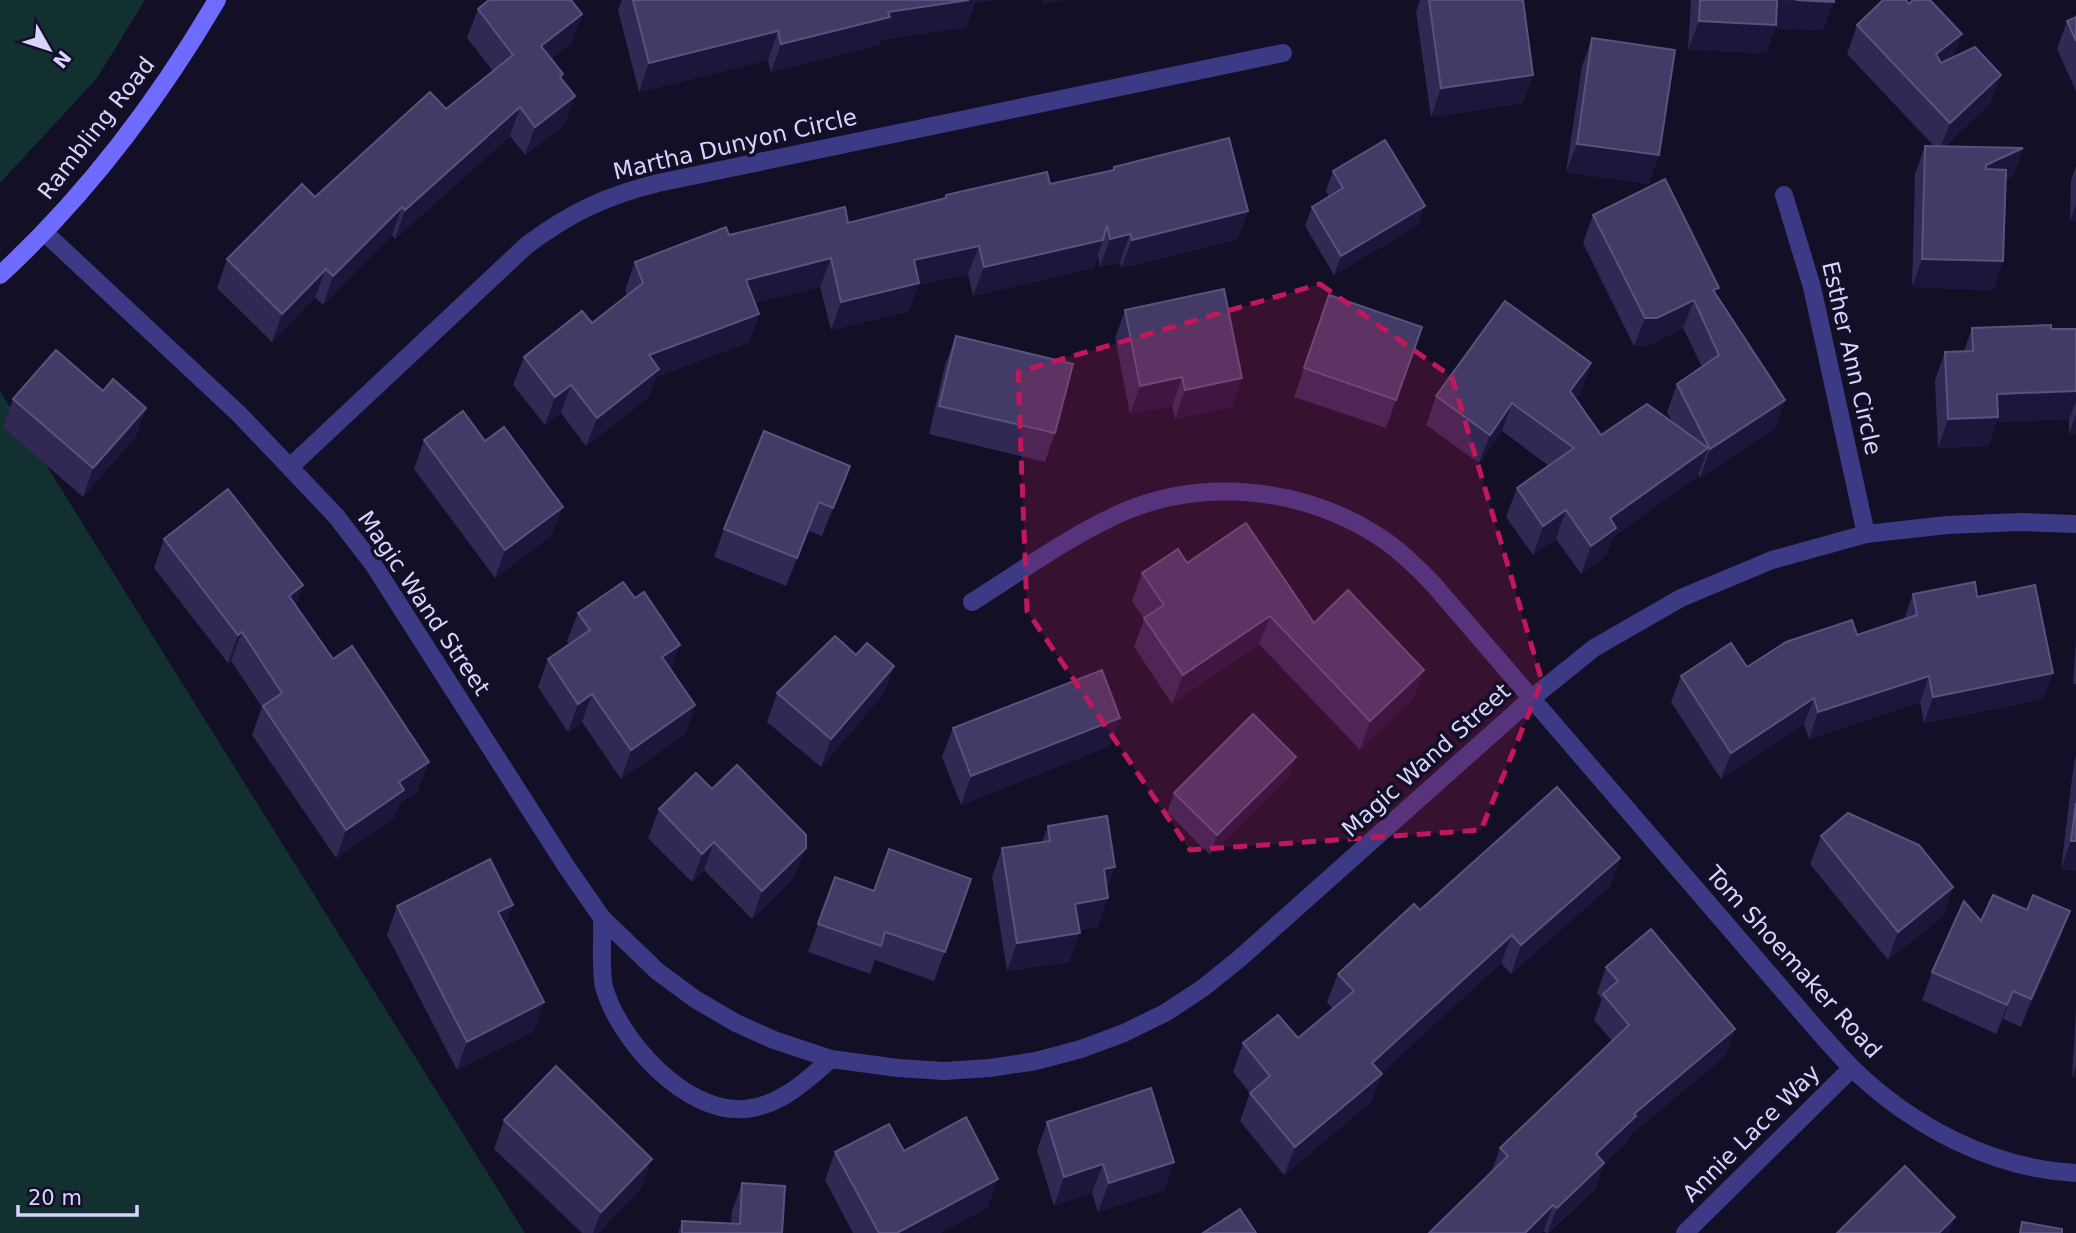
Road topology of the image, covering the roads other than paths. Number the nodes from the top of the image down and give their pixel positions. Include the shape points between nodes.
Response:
1 (217, 0) edge
2 (1283, 53) dead end
3 (1784, 195) dead end
4 (44, 232) junction
5 (0, 275) edge
6 (291, 466) junction
7 (2076, 524) edge
8 (1866, 534) junction
9 (972, 602) dead end
10 (1532, 698) junction
11 (602, 918) junction
12 (831, 1059) junction
13 (1852, 1068) junction
14 (2076, 1172) edge
15 (1685, 1233) edge

1 - 4 street, Rambling Road via 134,128
2 - 6 street, Martha Dunyon Circle via 658,183 600,201 527,245
3 - 8 street, Esther Ann Circle via 1812,286
4 - 5 street, Rambling Road
4 - 6 street, Magic Wand Street
6 - 11 street, Magic Wand Street via 373,564
7 - 8 street, Magic Wand Street via 1947,525
8 - 10 street, Magic Wand Street via 1772,560 1681,598 1594,648
9 - 10 street, Tom Shoemaker Road via 1089,529 1161,499 1199,493 1277,495 1347,518 1408,559
10 - 12 street, Magic Wand Street via 1239,959 1165,1013 1081,1049 990,1068 944,1071
10 - 13 street, Tom Shoemaker Road
11 - 12 street, Magic Wand Street via 657,971 695,999 774,1040
11 - 12 street via 604,986 619,1021 664,1076 690,1095 716,1106 744,1109 772,1102
13 - 14 street, Tom Shoemaker Road via 1930,1128 1970,1147 2011,1162
13 - 15 street, Annie Lace Way

